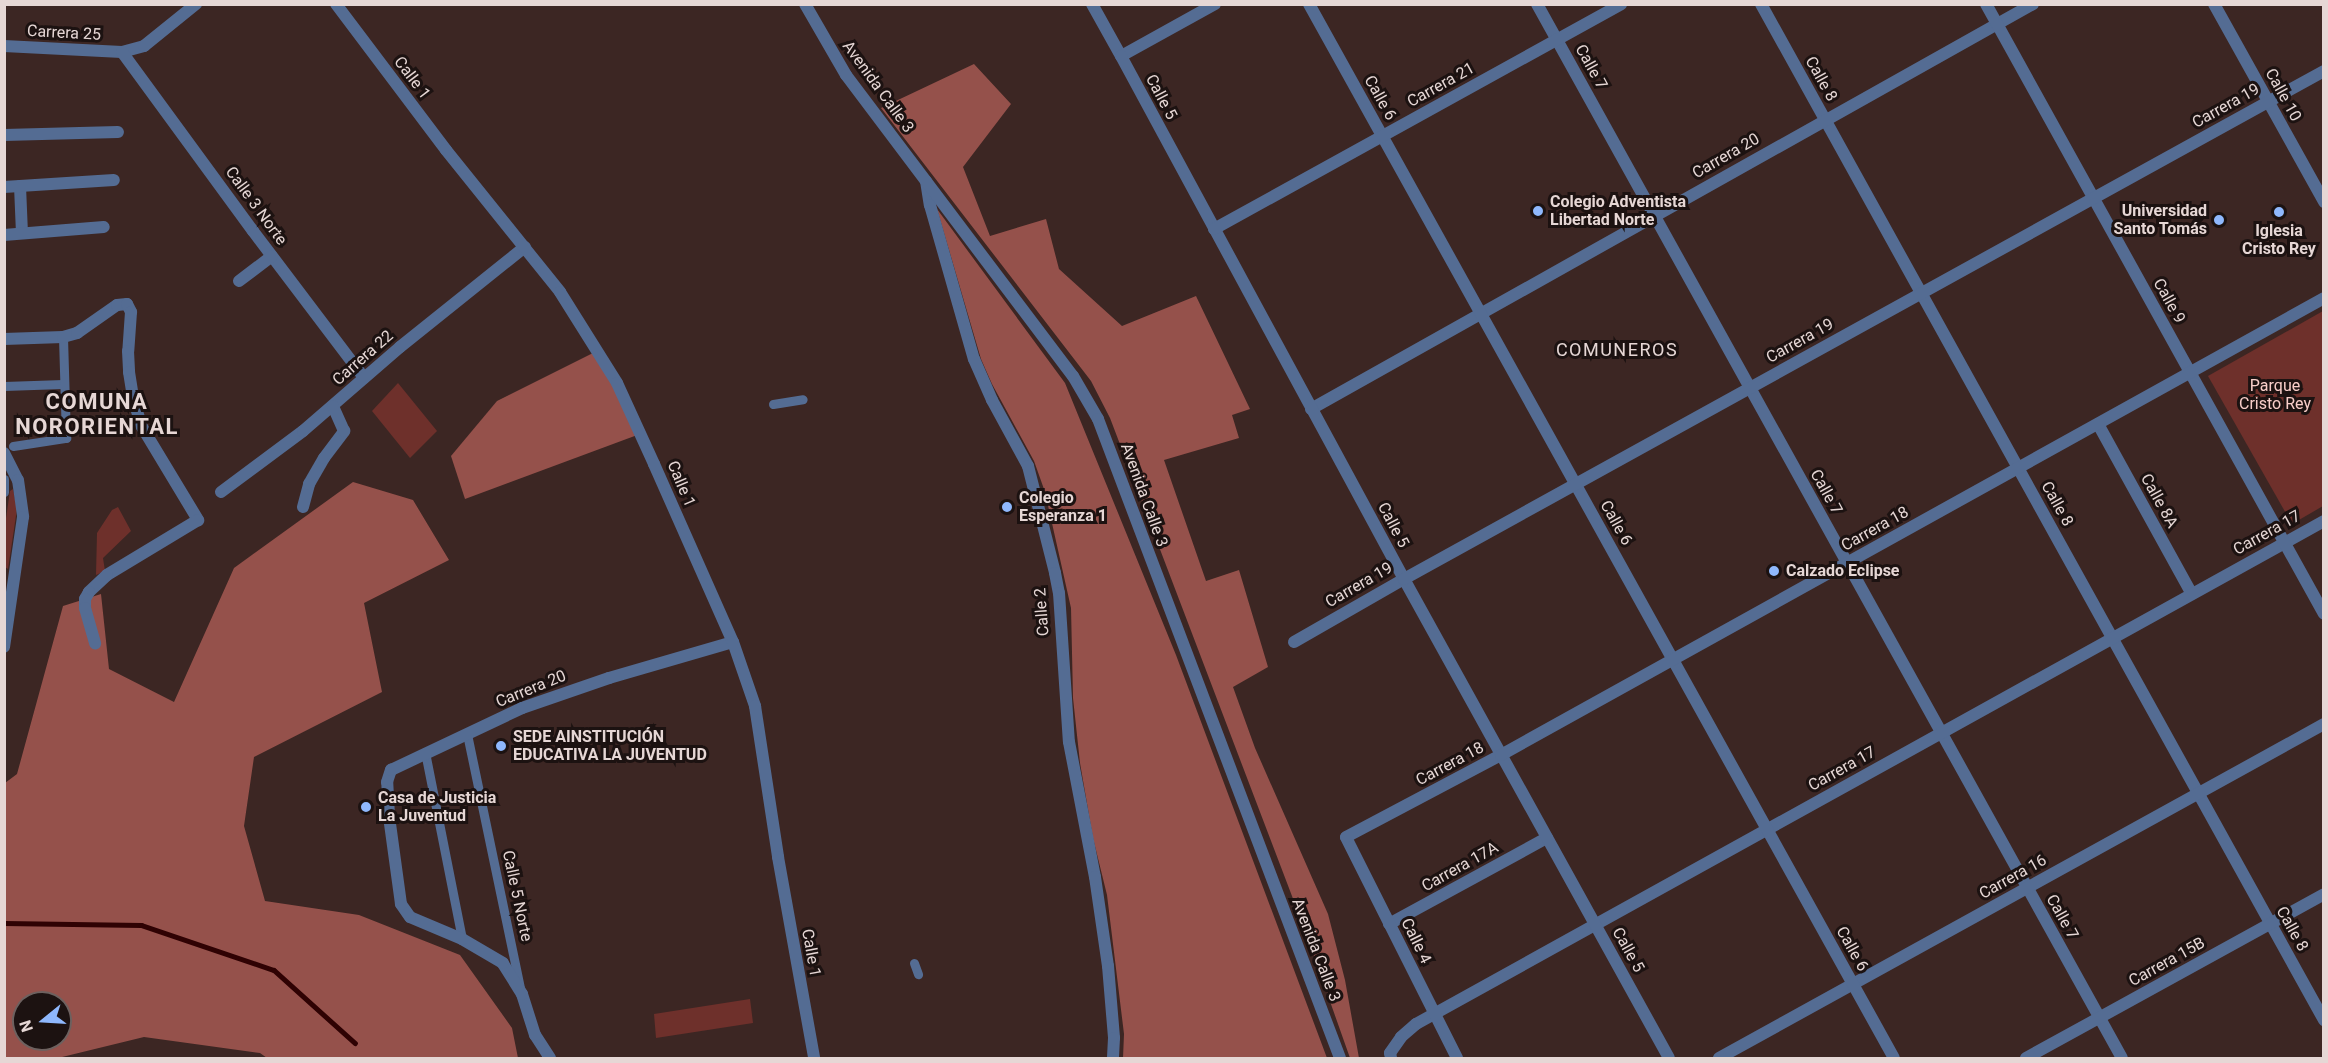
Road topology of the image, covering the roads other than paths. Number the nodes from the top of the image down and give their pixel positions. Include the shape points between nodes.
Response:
1 (196, 4) edge
2 (336, 4) edge
3 (805, 4) edge
4 (1092, 4) edge
5 (1215, 4) edge
6 (1309, 4) edge
7 (1537, 4) edge
8 (1621, 4) edge
9 (1761, 4) edge
10 (1986, 4) edge
11 (2033, 4) edge
12 (2214, 4) edge
13 (1997, 24) junction
14 (1557, 40) junction
15 (4, 46) edge
16 (122, 52) junction
17 (1121, 57) junction
18 (2324, 71) edge
19 (2268, 102) junction
20 (1824, 119) junction
21 (118, 132) dead end
22 (4, 135) edge
23 (1382, 136) junction
24 (114, 180) dead end
25 (926, 181) junction
26 (20, 186) junction
27 (4, 187) edge
28 (2093, 198) junction
29 (2324, 202) edge
30 (1655, 216) junction
31 (104, 227) dead end
32 (1214, 229) junction
33 (22, 233) junction
34 (4, 235) edge
35 (525, 247) junction
36 (272, 256) junction
37 (239, 281) dead end
38 (1921, 293) junction
39 (2324, 298) edge
40 (1481, 314) junction
41 (63, 337) junction
42 (4, 339) edge
43 (2190, 373) junction
44 (364, 378) junction
45 (63, 384) junction
46 (4, 386) edge
47 (1750, 388) junction
48 (803, 399) dead end
49 (773, 404) dead end
50 (333, 406) junction
51 (1311, 409) junction
52 (2098, 424) junction
53 (9, 450) edge
54 (2018, 468) junction
55 (4, 479) edge
56 (1575, 484) junction
57 (4, 492) edge
58 (221, 492) dead end
59 (303, 507) dead end
60 (2324, 521) edge
61 (2284, 543) junction
62 (1847, 563) junction
63 (9, 579) edge
64 (1404, 579) junction
65 (2192, 594) junction
66 (2324, 614) edge
67 (2112, 638) junction
68 (734, 642) junction
69 (1294, 642) dead end
70 (95, 644) dead end
71 (4, 647) edge
72 (1672, 660) junction
73 (2324, 724) edge
74 (1941, 733) junction
75 (467, 734) junction
76 (425, 752) junction
77 (1501, 755) junction
78 (2198, 793) junction
79 (1767, 830) junction
80 (1346, 837) joint
81 (1547, 838) junction
82 (2027, 888) junction
83 (2324, 894) edge
84 (1389, 924) junction
85 (2270, 924) junction
86 (1595, 926) junction
87 (462, 939) junction
88 (914, 963) dead end
89 (918, 974) dead end
90 (1853, 984) junction
91 (522, 993) junction
92 (1433, 1014) junction
93 (2099, 1018) junction
94 (2324, 1020) edge
95 (550, 1059) edge
96 (814, 1059) edge
97 (1113, 1059) edge
98 (1340, 1059) edge
99 (1391, 1059) edge
100 (1457, 1059) edge
101 (1669, 1059) edge
102 (1719, 1059) edge
103 (1894, 1059) edge
104 (2026, 1059) edge
105 (2122, 1059) edge

1 - 16 street via 144,46
2 - 35 street, Calle 1
3 - 25 street, Avenida Calle 3 via 846,75
4 - 17 street, Calle 5
5 - 17 street
6 - 23 street, Calle 6
7 - 14 street, Calle 7
8 - 14 street, Carrera 21
9 - 20 street, Calle 8
10 - 13 street, Calle 9
11 - 13 street, Carrera 20
12 - 19 street, Calle 10
13 - 20 street, Carrera 20
13 - 28 street, Calle 9
14 - 23 street, Carrera 21
14 - 30 street, Calle 7
15 - 16 street, Carrera 25
16 - 36 street, Calle 3 Norte
17 - 32 street, Calle 5
18 - 19 street, Carrera 19
19 - 28 street, Carrera 19
19 - 29 street, Calle 10
20 - 30 street, Carrera 20
20 - 38 street, Calle 8
21 - 22 street
23 - 32 street, Carrera 21
23 - 40 street, Calle 6
24 - 26 street
25 - 97 street, Calle 2 via 974,359 1028,466 1055,573 1069,742 1106,955
25 - 98 street, Avenida Calle 3 via 1073,376 1098,419
26 - 27 street
26 - 33 street
28 - 38 street, Carrera 19
28 - 43 street, Calle 9
30 - 40 street, Carrera 20
30 - 47 street, Calle 7
31 - 33 street
32 - 51 street, Calle 5
33 - 34 street
35 - 44 street, Carrera 22
35 - 68 street, Calle 1 via 560,292 617,383
36 - 37 street
36 - 44 street, Calle 3 Norte
38 - 47 street, Carrera 19
38 - 54 street, Calle 8
39 - 43 street, Carrera 18
40 - 51 street, Carrera 20
40 - 56 street, Calle 6
41 - 42 street
41 - 45 street
41 - 70 street via 77,333 117,305 127,304 131,312 129,372 140,422 198,519 107,574 89,592 85,608
43 - 52 street, Carrera 18
43 - 61 street, Calle 9
44 - 50 street, Carrera 22
45 - 46 street
45 - 53 street via 66,438
47 - 56 street, Carrera 19
47 - 62 street, Calle 7
48 - 49 street
50 - 58 street, Carrera 22
50 - 59 street via 344,431 309,484
51 - 64 street, Calle 5
52 - 54 street, Carrera 18
52 - 65 street, Calle 8A
53 - 63 street via 23,517
54 - 62 street, Carrera 18
54 - 67 street, Calle 8
55 - 57 street
56 - 64 street, Carrera 19
56 - 72 street, Calle 6
60 - 61 street, Carrera 17
61 - 65 street, Carrera 17
61 - 66 street, Calle 9
62 - 72 street, Carrera 18
62 - 74 street, Calle 7
63 - 71 street
64 - 69 street, Carrera 19
64 - 77 street, Calle 5
65 - 67 street, Carrera 17
67 - 74 street, Carrera 17
67 - 78 street, Calle 8
68 - 75 street, Carrera 20 via 563,693
68 - 96 street, Calle 1 via 755,706
72 - 77 street, Carrera 18
72 - 79 street, Calle 6
73 - 78 street, Carrera 16
74 - 79 street, Carrera 17
74 - 82 street, Calle 7
75 - 76 street, Carrera 20
75 - 91 street, Calle 5 Norte
76 - 87 street
76 - 87 street, Carrera 20 via 392,770 387,782 401,904 410,917
77 - 80 street, Carrera 18
77 - 81 street, Calle 5
78 - 82 street, Carrera 16
78 - 85 street, Calle 8
79 - 86 street, Carrera 17
79 - 90 street, Calle 6
80 - 84 street, Calle 4
81 - 84 street, Carrera 17A
81 - 86 street, Calle 5
82 - 90 street, Carrera 16
82 - 93 street, Calle 7
83 - 85 street, Carrera 15B
84 - 92 street, Calle 4
85 - 93 street, Carrera 15B
85 - 94 street, Calle 8
86 - 92 street, Carrera 17
86 - 101 street, Calle 5
87 - 91 street via 503,963
88 - 89 street
90 - 102 street, Carrera 16
90 - 103 street, Calle 6
91 - 95 street via 535,1035
92 - 99 street, Carrera 17 via 1401,1036 1390,1053
92 - 100 street, Calle 4
93 - 104 street, Carrera 15B
93 - 105 street, Calle 7

